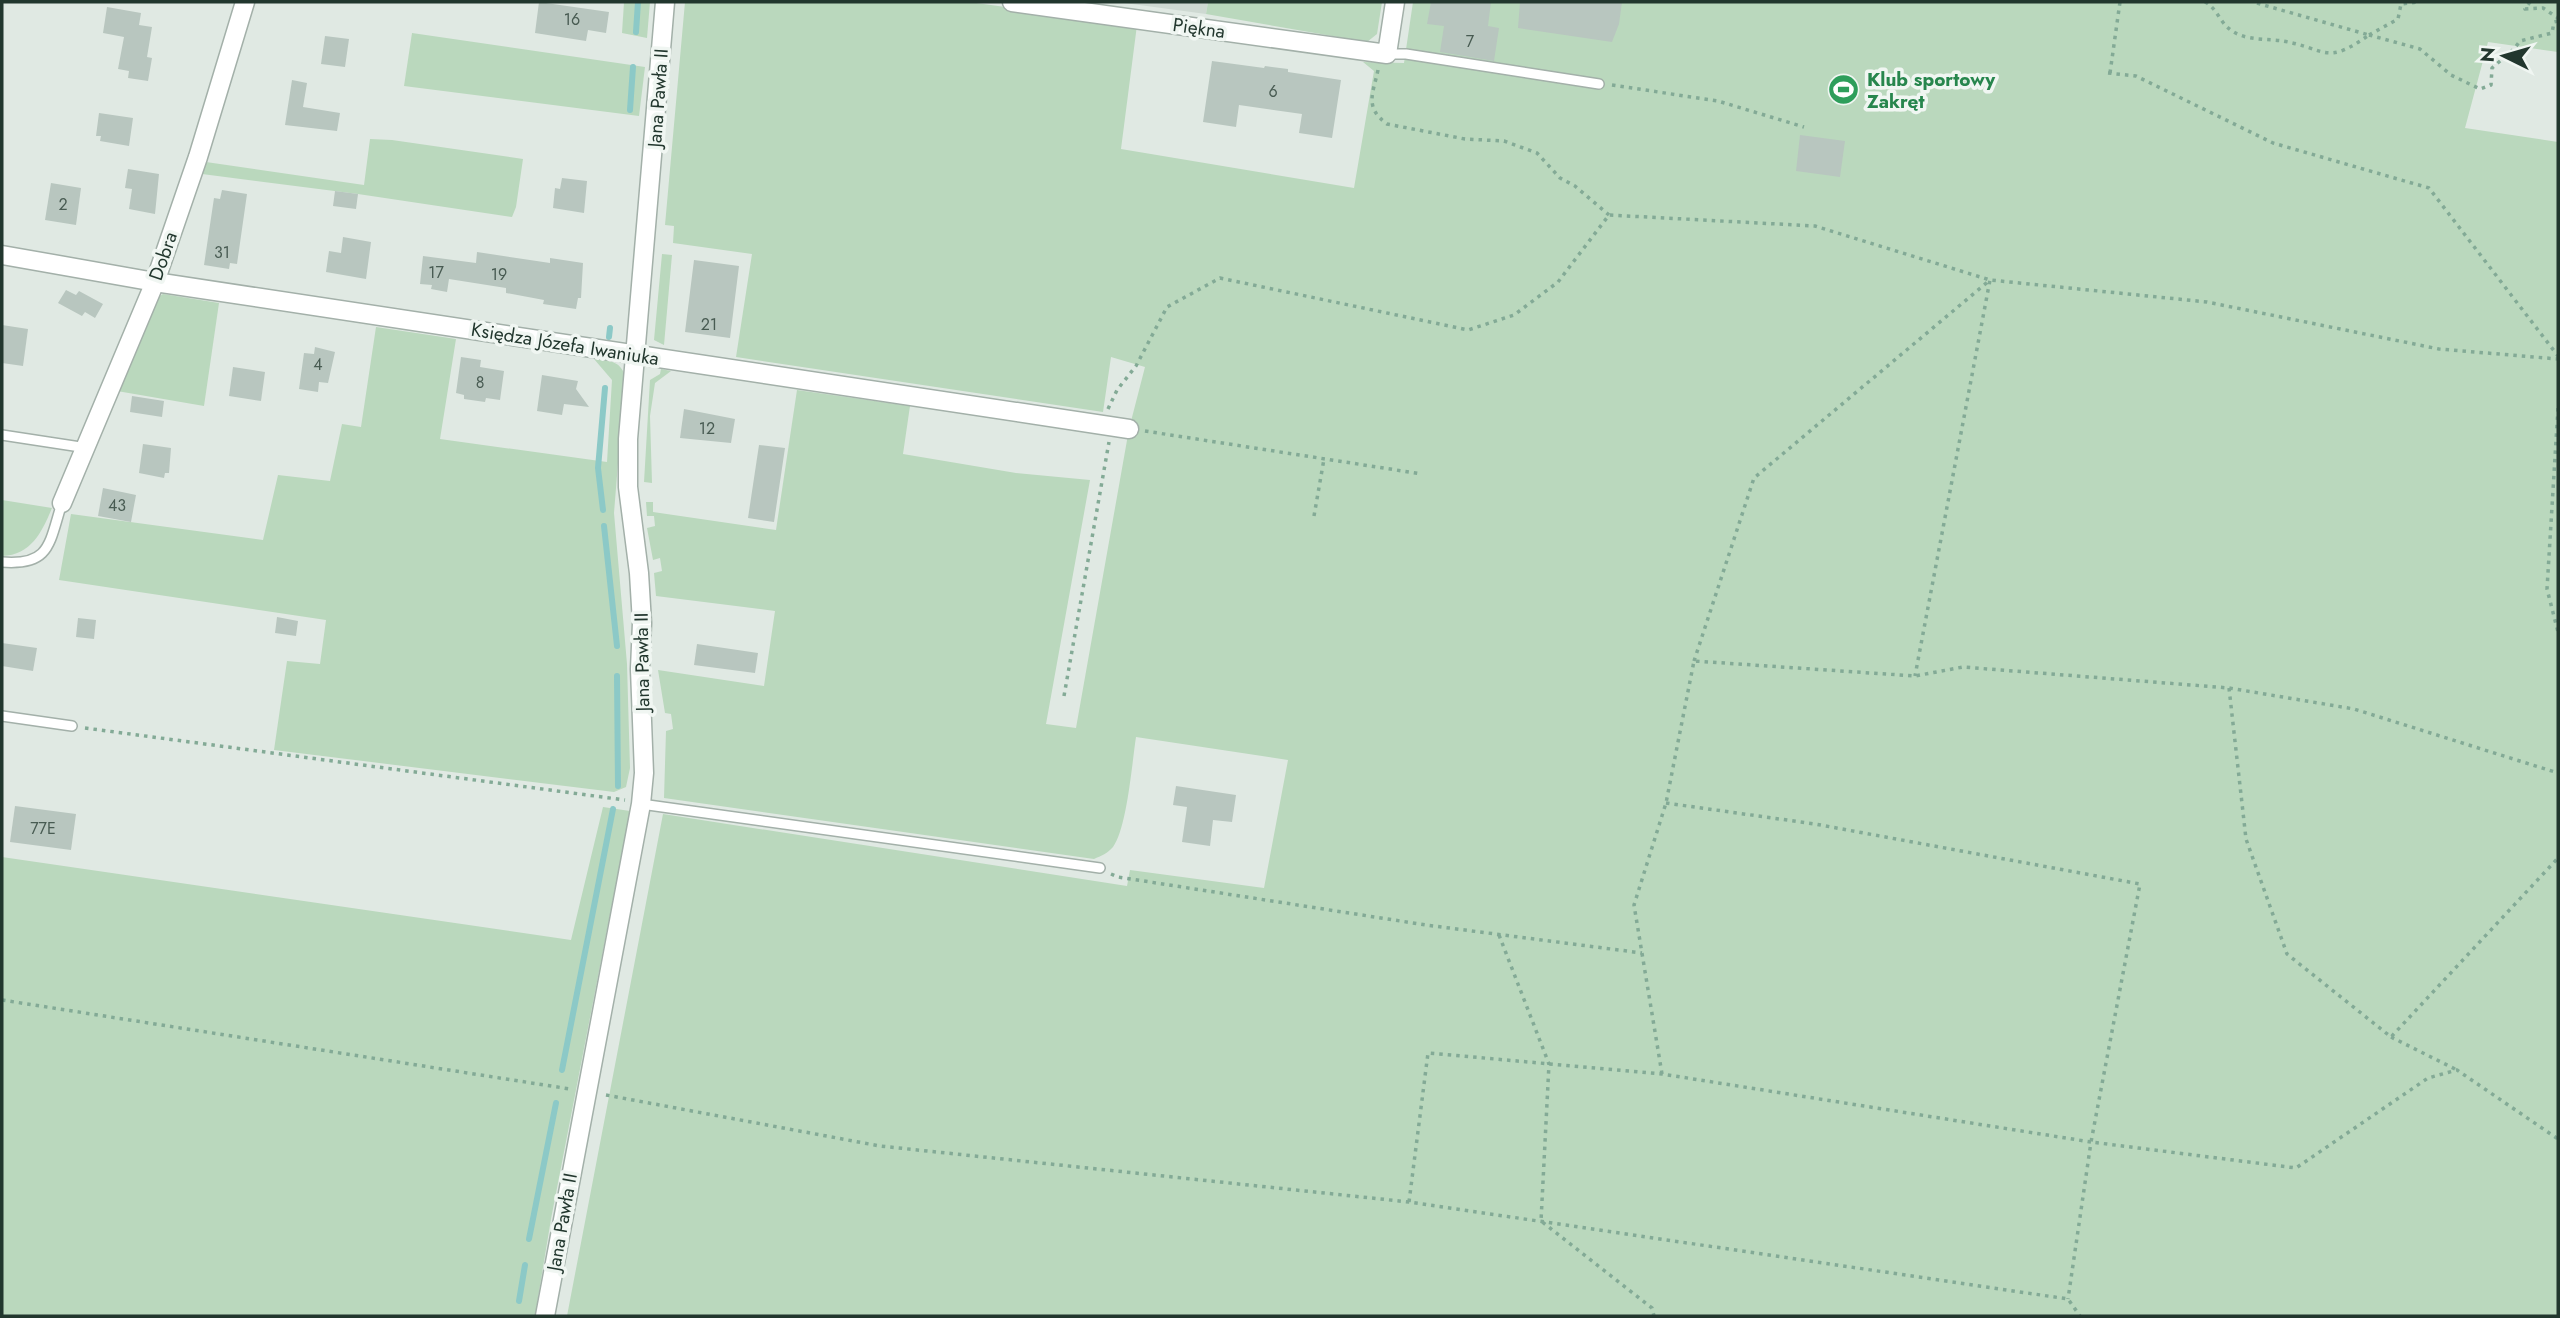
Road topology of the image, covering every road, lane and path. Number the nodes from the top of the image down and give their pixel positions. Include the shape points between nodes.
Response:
1 (245, 2) edge
2 (665, 2) edge
3 (1012, 2) edge
4 (1395, 2) edge
5 (2120, 2) edge
6 (2205, 2) edge
7 (2253, 2) edge
8 (2418, 2) edge
9 (2529, 2) edge
10 (2558, 20) edge
11 (2369, 35) junction
12 (1387, 54) junction
13 (1600, 83) joint
14 (1804, 127) dead end
15 (1609, 215) junction
16 (2, 256) edge
17 (1990, 280) junction
18 (155, 282) junction
19 (635, 355) junction
20 (2558, 358) edge
21 (2558, 408) edge
22 (1114, 426) junction
23 (2, 435) edge
24 (86, 448) junction
25 (1324, 458) junction
26 (1422, 474) dead end
27 (62, 503) joint
28 (1314, 516) dead end
29 (2, 562) edge
30 (2558, 632) edge
31 (1694, 661) junction
32 (1915, 676) junction
33 (2229, 688) junction
34 (1064, 696) dead end
35 (2, 716) edge
36 (72, 726) joint
37 (2558, 773) edge
38 (1666, 803) junction
39 (641, 804) junction
40 (2558, 858) edge
41 (1100, 869) joint
42 (1499, 935) junction
43 (1642, 953) junction
44 (2, 1000) edge
45 (2391, 1037) junction
46 (1549, 1064) junction
47 (2457, 1070) junction
48 (1661, 1074) junction
49 (586, 1092) junction
50 (2558, 1139) edge
51 (2091, 1142) junction
52 (1409, 1202) junction
53 (1541, 1221) junction
54 (2068, 1298) junction
55 (545, 1316) edge
56 (1654, 1316) edge
57 (2080, 1316) edge

1 - 18 street, Dobra
2 - 19 street, Jana Pawła II
3 - 12 street, Piękna
4 - 12 street
5 - 20 path via 2109,73 2136,76 2273,143 2430,188
6 - 11 path via 2213,6 2221,23 2240,35 2326,54 2348,50
7 - 11 path
8 - 11 path via 2401,4 2398,19
9 - 10 path via 2525,9 2543,8
10 - 11 path via 2552,33 2520,41 2493,68 2491,85 2480,89 2451,75 2420,49
12 - 13 lane
12 - 15 path via 1379,61 1371,105 1387,124 1465,139 1504,141 1537,153 1560,178
13 - 14 path via 1718,101
15 - 17 path via 1815,226
15 - 22 path via 1558,282 1514,314 1468,330 1220,278 1167,307 1136,366 1117,390
16 - 18 street, Księdza Józefa Iwaniuka
17 - 20 path via 2207,302 2439,349
17 - 31 path via 1754,478
17 - 32 path
18 - 19 street, Księdza Józefa Iwaniuka
18 - 24 street, Dobra
19 - 22 street, Księdza Józefa Iwaniuka
19 - 39 street, Jana Pawła II via 628,487 642,623
21 - 30 path via 2547,589
22 - 25 path
22 - 34 path
23 - 24 lane
24 - 27 street, Dobra
25 - 26 path
25 - 28 path
27 - 29 lane via 47,547 34,560
31 - 32 path
31 - 38 path
32 - 33 path via 1963,667
33 - 37 path via 2354,709
33 - 45 path via 2246,839 2287,954
35 - 36 lane
36 - 39 path
38 - 43 path via 1634,905
38 - 51 path via 1815,824 2140,884
39 - 41 lane
39 - 49 street, Jana Pawła II
40 - 45 path
41 - 42 path via 1118,877
42 - 43 path
42 - 46 path
43 - 48 path
44 - 49 path
45 - 47 path
46 - 48 path
46 - 52 path via 1428,1053
46 - 53 path
47 - 50 path
47 - 51 path via 2428,1078 2296,1168
48 - 51 path
49 - 52 path via 880,1146
49 - 55 street, Jana Pawła II
51 - 54 path
52 - 53 path
53 - 54 path
53 - 56 path via 1652,1308
54 - 57 path

